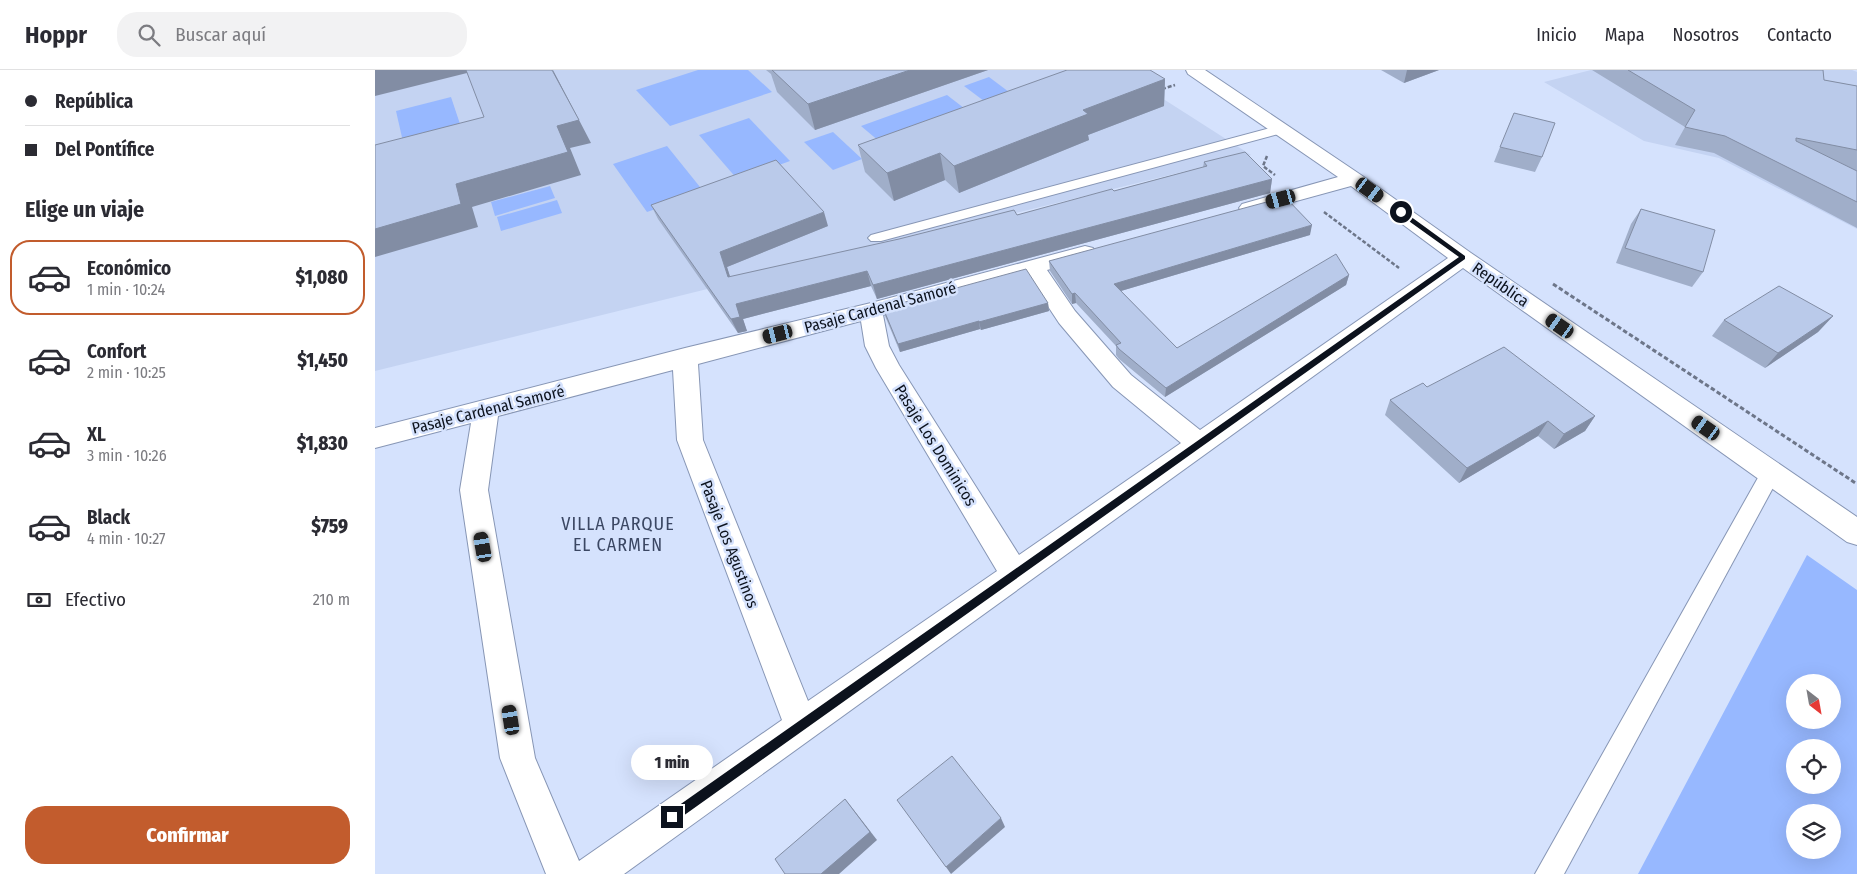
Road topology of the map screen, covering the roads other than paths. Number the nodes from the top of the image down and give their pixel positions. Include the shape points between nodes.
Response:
1 (1194, 70) edge
2 (1281, 129) junction
3 (1354, 179) junction
4 (1224, 215) edge
5 (876, 238) dead end
6 (1109, 246) edge
7 (1463, 258) junction
8 (1033, 267) junction
9 (871, 310) junction
10 (685, 357) junction
11 (486, 410) junction
12 (375, 438) edge
13 (1200, 444) junction
14 (1771, 473) junction
15 (1857, 533) edge
16 (1015, 574) junction
17 (801, 726) junction
18 (565, 874) edge
19 (591, 874) edge
20 (1549, 874) edge

1 - 2 street, República
2 - 3 street, República
2 - 5 lane
3 - 4 street
3 - 7 street, República
6 - 8 street, Pasaje Cardenal Samoré
7 - 13 street
7 - 14 street, República
8 - 9 street, Pasaje Cardenal Samoré
8 - 13 street via 1067,317 1122,381
9 - 10 street, Pasaje Cardenal Samoré
9 - 16 street, Pasaje Los Dominicos via 877,346 888,368
10 - 11 street, Pasaje Cardenal Samoré
10 - 17 street, Pasaje Los Agustinos via 690,440
11 - 12 street, Pasaje Cardenal Samoré
11 - 18 street via 474,490 518,758
13 - 16 street
14 - 15 street, República
14 - 20 lane
16 - 17 street
17 - 19 street

